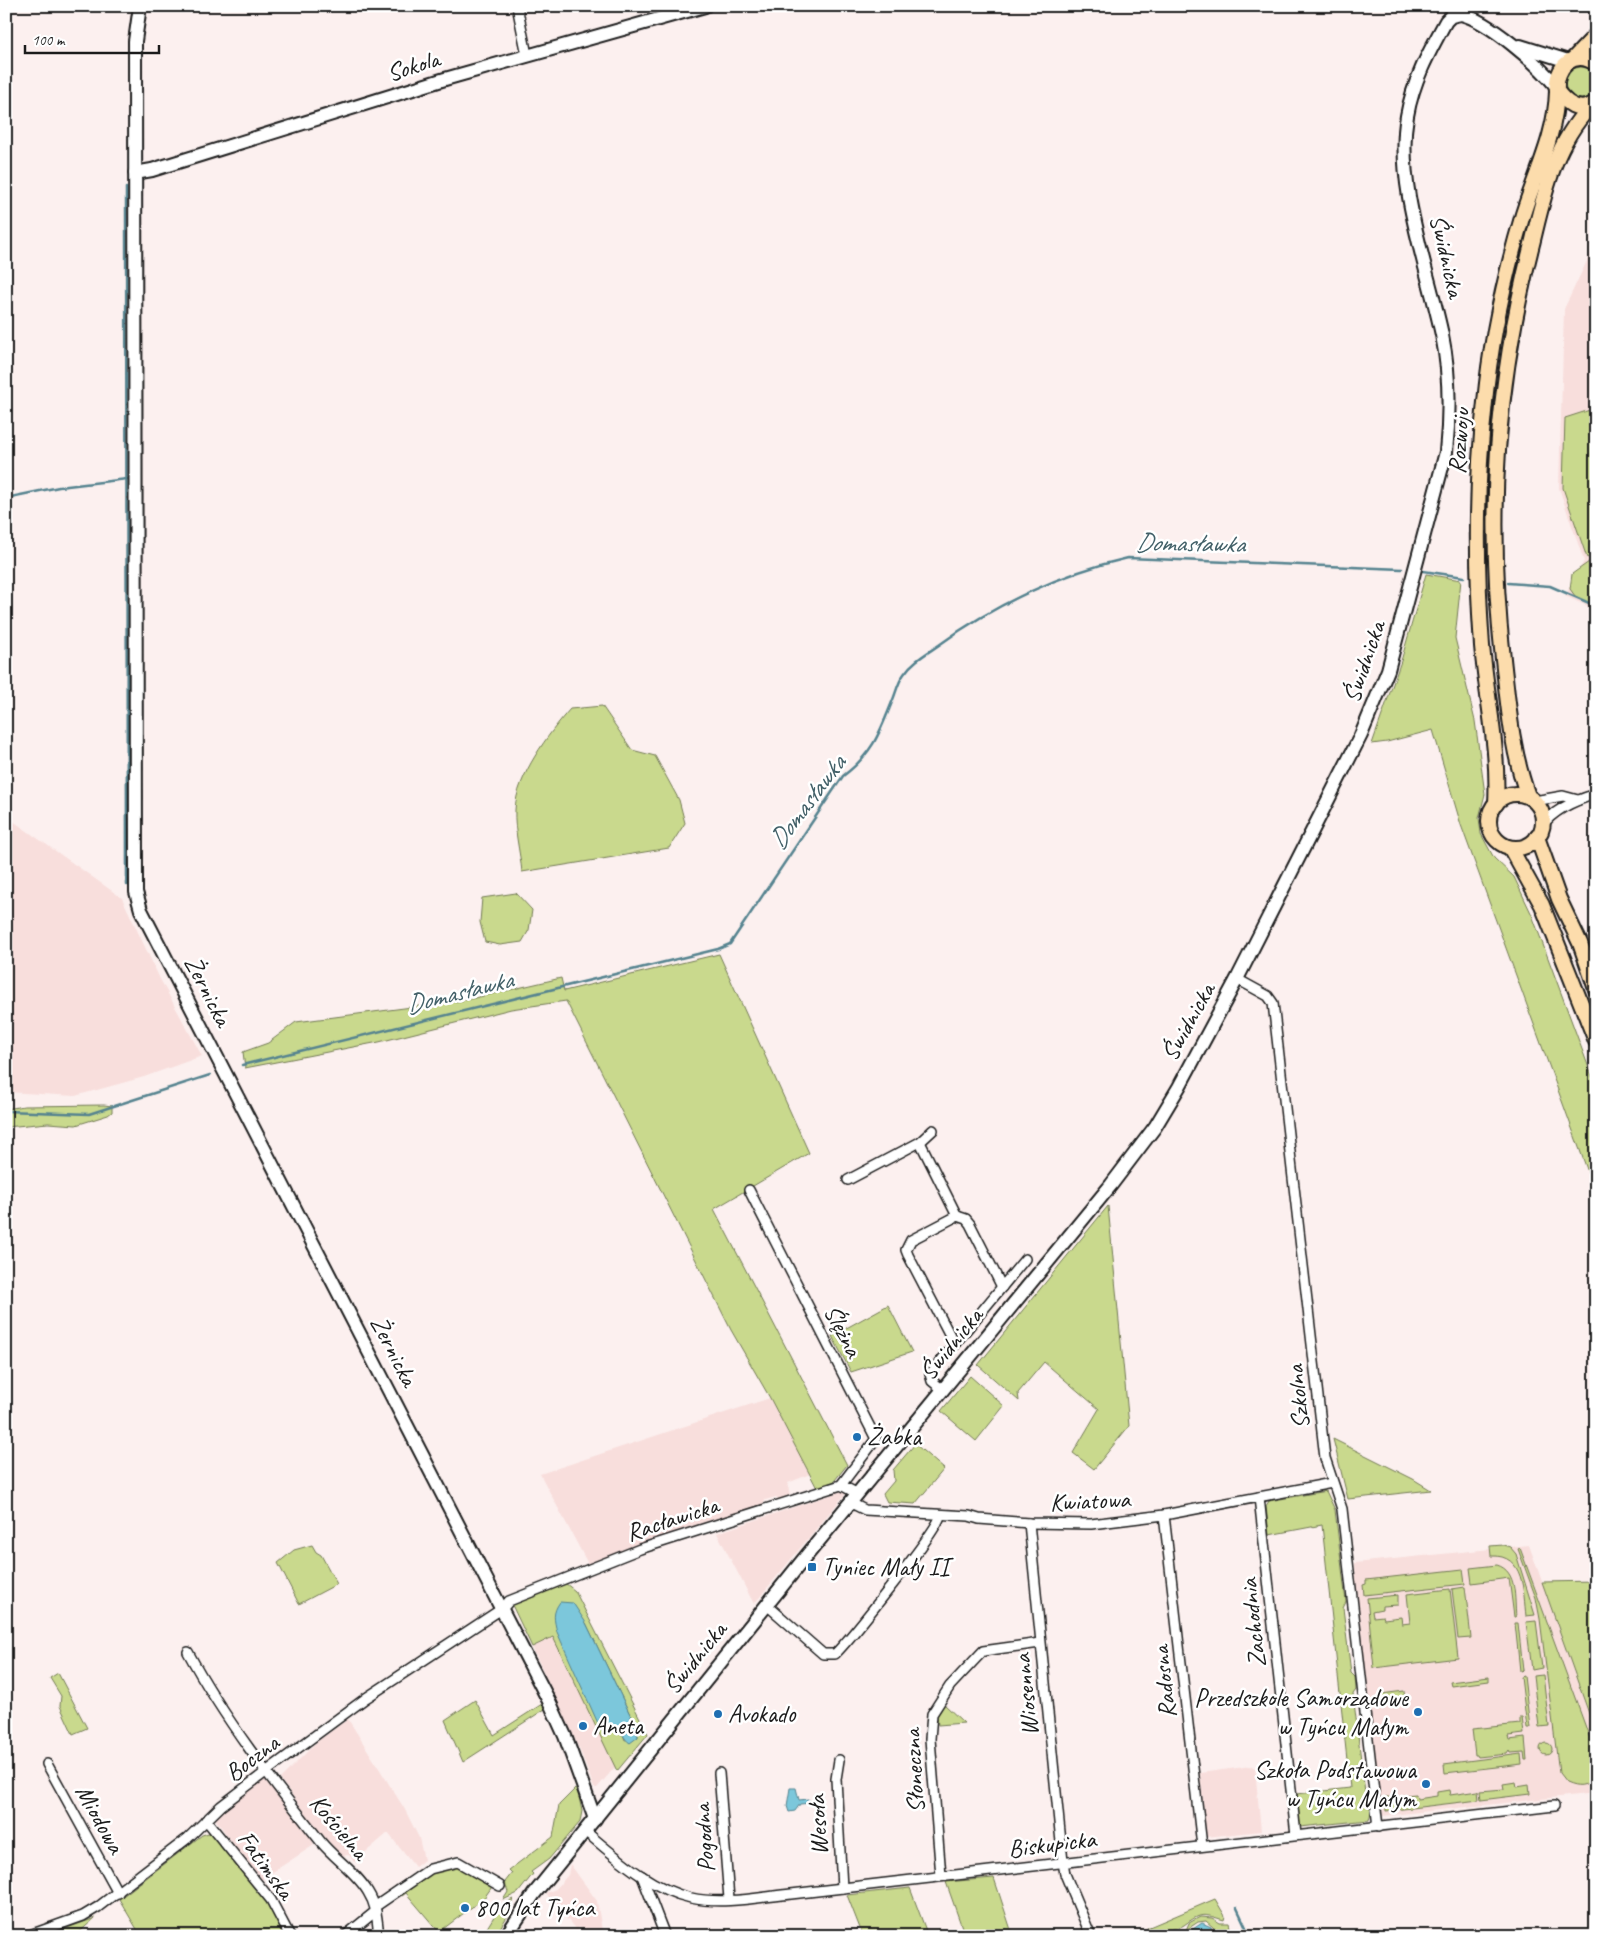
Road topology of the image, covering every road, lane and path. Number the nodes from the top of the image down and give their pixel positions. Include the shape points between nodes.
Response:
1 (140, 6) edge
2 (517, 6) edge
3 (705, 6) edge
4 (1457, 10) edge
5 (1596, 35) edge
6 (1506, 40) junction
7 (527, 55) junction
8 (1571, 60) junction
9 (1596, 64) edge
10 (1557, 88) junction
11 (1593, 104) edge
12 (135, 173) junction
13 (1596, 794) edge
14 (1531, 798) junction
15 (1578, 800) junction
16 (1496, 804) junction
17 (1540, 831) junction
18 (1511, 849) junction
19 (1237, 980) junction
20 (1596, 989) edge
21 (1596, 1041) edge
22 (933, 1130) dead end
23 (920, 1142) junction
24 (848, 1180) dead end
25 (749, 1190) dead end
26 (957, 1216) junction
27 (1025, 1259) dead end
28 (1002, 1287) junction
29 (955, 1345) junction
30 (943, 1390) junction
31 (1332, 1483) junction
32 (841, 1485) junction
33 (1259, 1497) junction
34 (854, 1498) junction
35 (1164, 1514) junction
36 (940, 1516) junction
37 (1029, 1524) junction
38 (767, 1604) junction
39 (502, 1608) junction
40 (1040, 1643) junction
41 (188, 1652) dead end
42 (839, 1760) dead end
43 (47, 1764) dead end
44 (267, 1771) junction
45 (719, 1774) dead end
46 (1554, 1806) dead end
47 (594, 1819) junction
48 (206, 1820) junction
49 (1378, 1827) junction
50 (585, 1831) junction
51 (1296, 1835) junction
52 (1202, 1846) junction
53 (1063, 1862) junction
54 (642, 1876) junction
55 (941, 1876) junction
56 (500, 1886) dead end
57 (842, 1888) junction
58 (118, 1893) junction
59 (729, 1899) junction
60 (376, 1909) junction
61 (27, 1936) edge
62 (290, 1936) edge
63 (345, 1936) edge
64 (379, 1936) edge
65 (506, 1936) edge
66 (665, 1936) edge
67 (1091, 1936) edge

1 - 12 street, Żernicka via 135,41
2 - 7 street
3 - 7 street, Sokola
4 - 6 street, Świdnicka
4 - 19 street, Świdnicka via 1446,22 1416,76 1406,117 1404,145 1407,178 1448,376 1446,452 1397,638 1377,700
5 - 8 main road, Rozwoju
6 - 8 street, Świdnicka via 1540,54
6 - 10 street, Świdnicka via 1540,66
7 - 12 street, Sokola
8 - 9 main road via 1583,58
8 - 10 main road, Rozwoju via 1558,74
10 - 11 main road via 1570,105 1582,108
10 - 16 main road, Rozwoju via 1553,126 1519,228 1502,299 1487,380 1482,429 1478,497 1481,627 1495,736
11 - 14 main road, Rozwoju via 1562,144 1540,212 1510,335 1498,436 1494,525 1499,624 1511,722
12 - 39 street, Żernicka via 136,892 141,910
13 - 15 street
14 - 15 street via 1563,796
14 - 16 main road via 1508,795
14 - 17 main road via 1542,816
15 - 17 street via 1550,816
16 - 18 main road via 1490,816 1492,833 1498,842
17 - 18 main road via 1528,844
17 - 20 main road via 1559,899 1580,943
18 - 21 main road via 1542,904
19 - 30 street, Świdnicka via 1155,1127
19 - 31 street, Szkolna via 1268,996 1273,1003 1325,1458
22 - 23 street
23 - 24 street
23 - 26 street
25 - 32 street, Ślężna via 876,1439
26 - 28 street via 970,1224
26 - 29 street via 911,1240 906,1250
27 - 28 street
28 - 29 street
29 - 30 street via 930,1374 932,1381
30 - 34 street, Świdnicka
31 - 33 street, Kwiatowa
31 - 49 street, Szkolna via 1342,1509
32 - 34 street
32 - 39 street, Racławicka via 640,1549 529,1592
33 - 35 street, Kwiatowa
33 - 51 street, Zachodnia
34 - 36 street, Kwiatowa via 865,1510
34 - 38 street, Świdnicka
35 - 37 street, Kwiatowa via 1091,1524
35 - 52 street, Radosna
36 - 37 street, Kwiatowa via 969,1516
36 - 38 street via 940,1522 921,1547 835,1654 823,1654
37 - 40 street, Wiosenna
38 - 47 street, Świdnicka
39 - 44 street, Boczna via 366,1698
39 - 47 street, Żernicka via 565,1736
40 - 53 street, Wiosenna
40 - 55 street, Słoneczna via 983,1651 950,1686 932,1714 930,1739
41 - 44 street, Kościelna via 207,1687
42 - 57 street, Wesoła via 836,1779
43 - 58 street, Miodowa
44 - 48 street, Boczna
44 - 60 street, Kościelna via 323,1844 367,1890
45 - 59 street, Pogodna
46 - 49 street, Biskupicka
47 - 50 street, Świdnicka
48 - 58 street, Boczna
48 - 62 street, Fatimska via 271,1900
49 - 51 street, Biskupicka
50 - 54 street, Biskupicka
50 - 65 street, Świdnicka
51 - 52 street, Biskupicka
52 - 53 street, Biskupicka
53 - 55 street, Biskupicka
53 - 67 street, Wiosenna
54 - 59 street, Biskupicka via 691,1898
54 - 66 street
55 - 57 street, Biskupicka
56 - 60 street via 458,1862 430,1870
57 - 59 street, Biskupicka
58 - 61 street, Boczna via 82,1916
60 - 63 street
60 - 64 street, Kościelna

